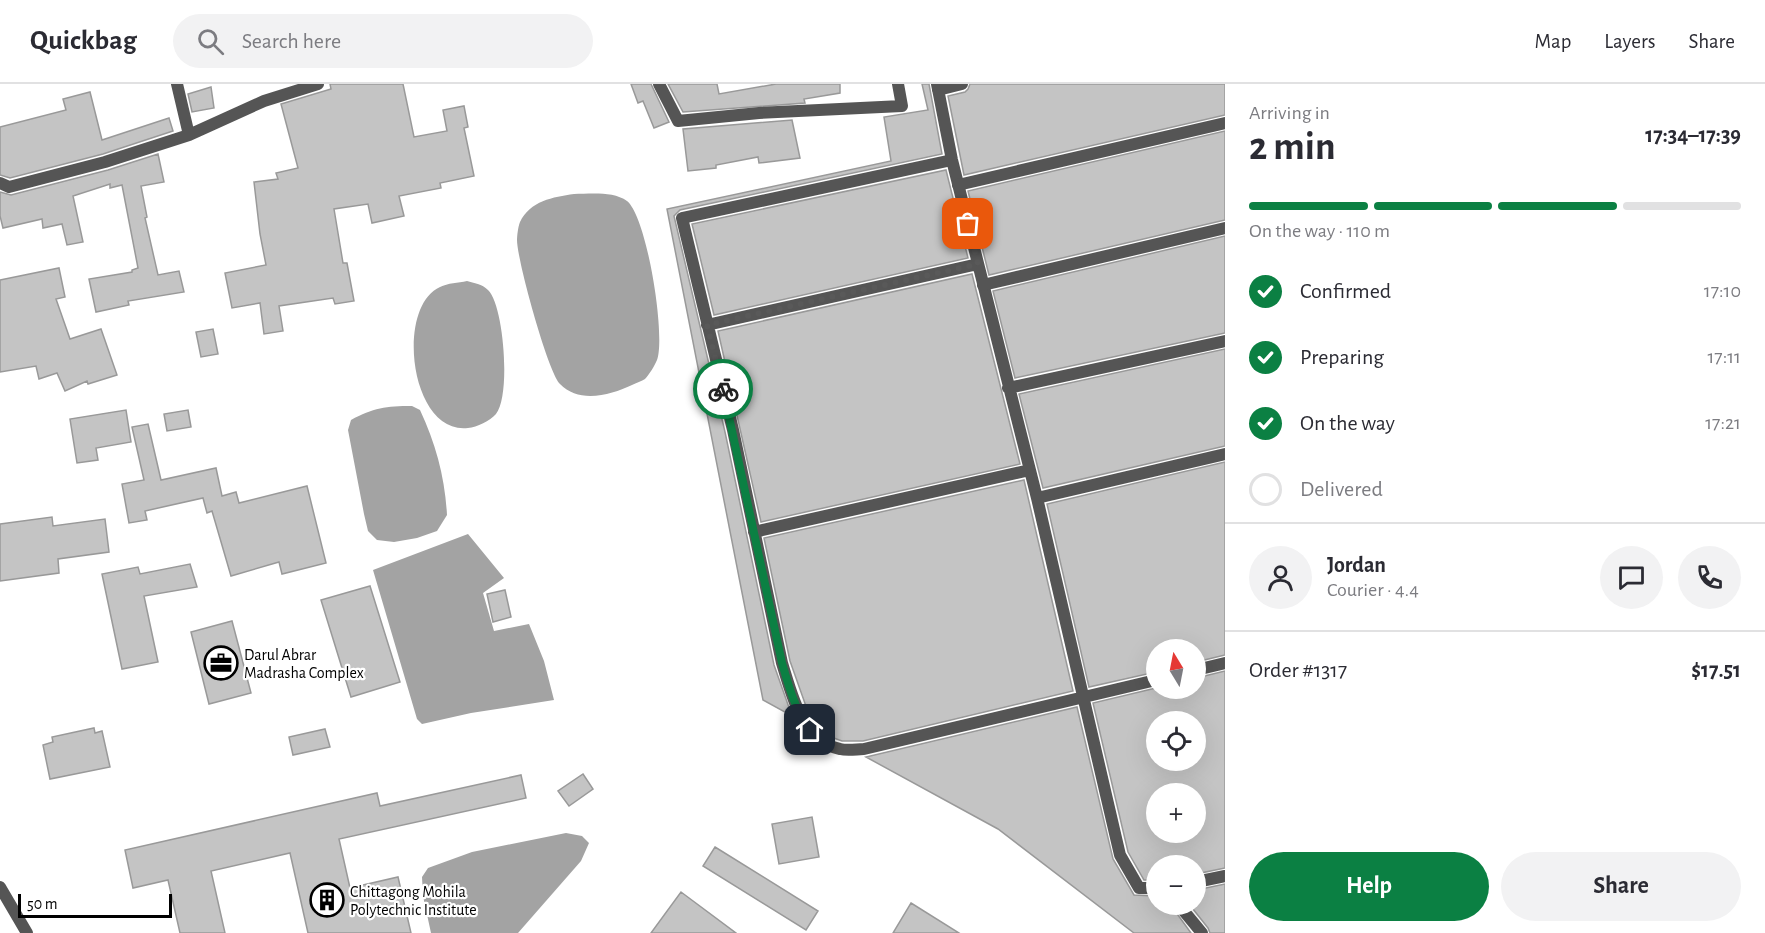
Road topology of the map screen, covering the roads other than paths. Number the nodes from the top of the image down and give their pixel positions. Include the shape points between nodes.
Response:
1 (177, 84) edge
2 (318, 84) edge
3 (659, 84) edge
4 (898, 84) edge
5 (962, 84) edge
6 (937, 87) edge
7 (1225, 123) edge
8 (189, 135) junction
9 (952, 160) junction
10 (0, 183) edge
11 (958, 185) junction
12 (1225, 228) edge
13 (978, 264) junction
14 (983, 285) junction
15 (707, 325) junction
16 (1225, 341) edge
17 (1008, 388) junction
18 (1225, 454) edge
19 (1030, 470) junction
20 (1037, 498) junction
21 (754, 532) junction
22 (1225, 663) edge
23 (1206, 668) edge
24 (1146, 682) edge
25 (1083, 698) junction
26 (1225, 876) edge
27 (1206, 880) edge
28 (0, 887) edge
29 (1146, 888) edge
30 (1187, 915) edge
31 (27, 933) edge
32 (1202, 933) edge

1 - 8 street
2 - 8 street via 264,101
3 - 4 street via 678,121 902,106
5 - 6 street
6 - 9 street
7 - 11 street
8 - 10 street via 9,187
9 - 11 street
9 - 15 street via 682,219
11 - 13 street
12 - 14 street
13 - 14 street
13 - 15 street
14 - 17 street
15 - 21 street
16 - 17 street
17 - 19 street
18 - 20 street
19 - 20 street
19 - 21 street
20 - 25 street
21 - 25 street via 782,663 802,719 819,741 840,750 864,749
22 - 23 street
24 - 25 street
25 - 29 street via 1120,855 1139,888
26 - 27 street
28 - 31 street
30 - 32 street

